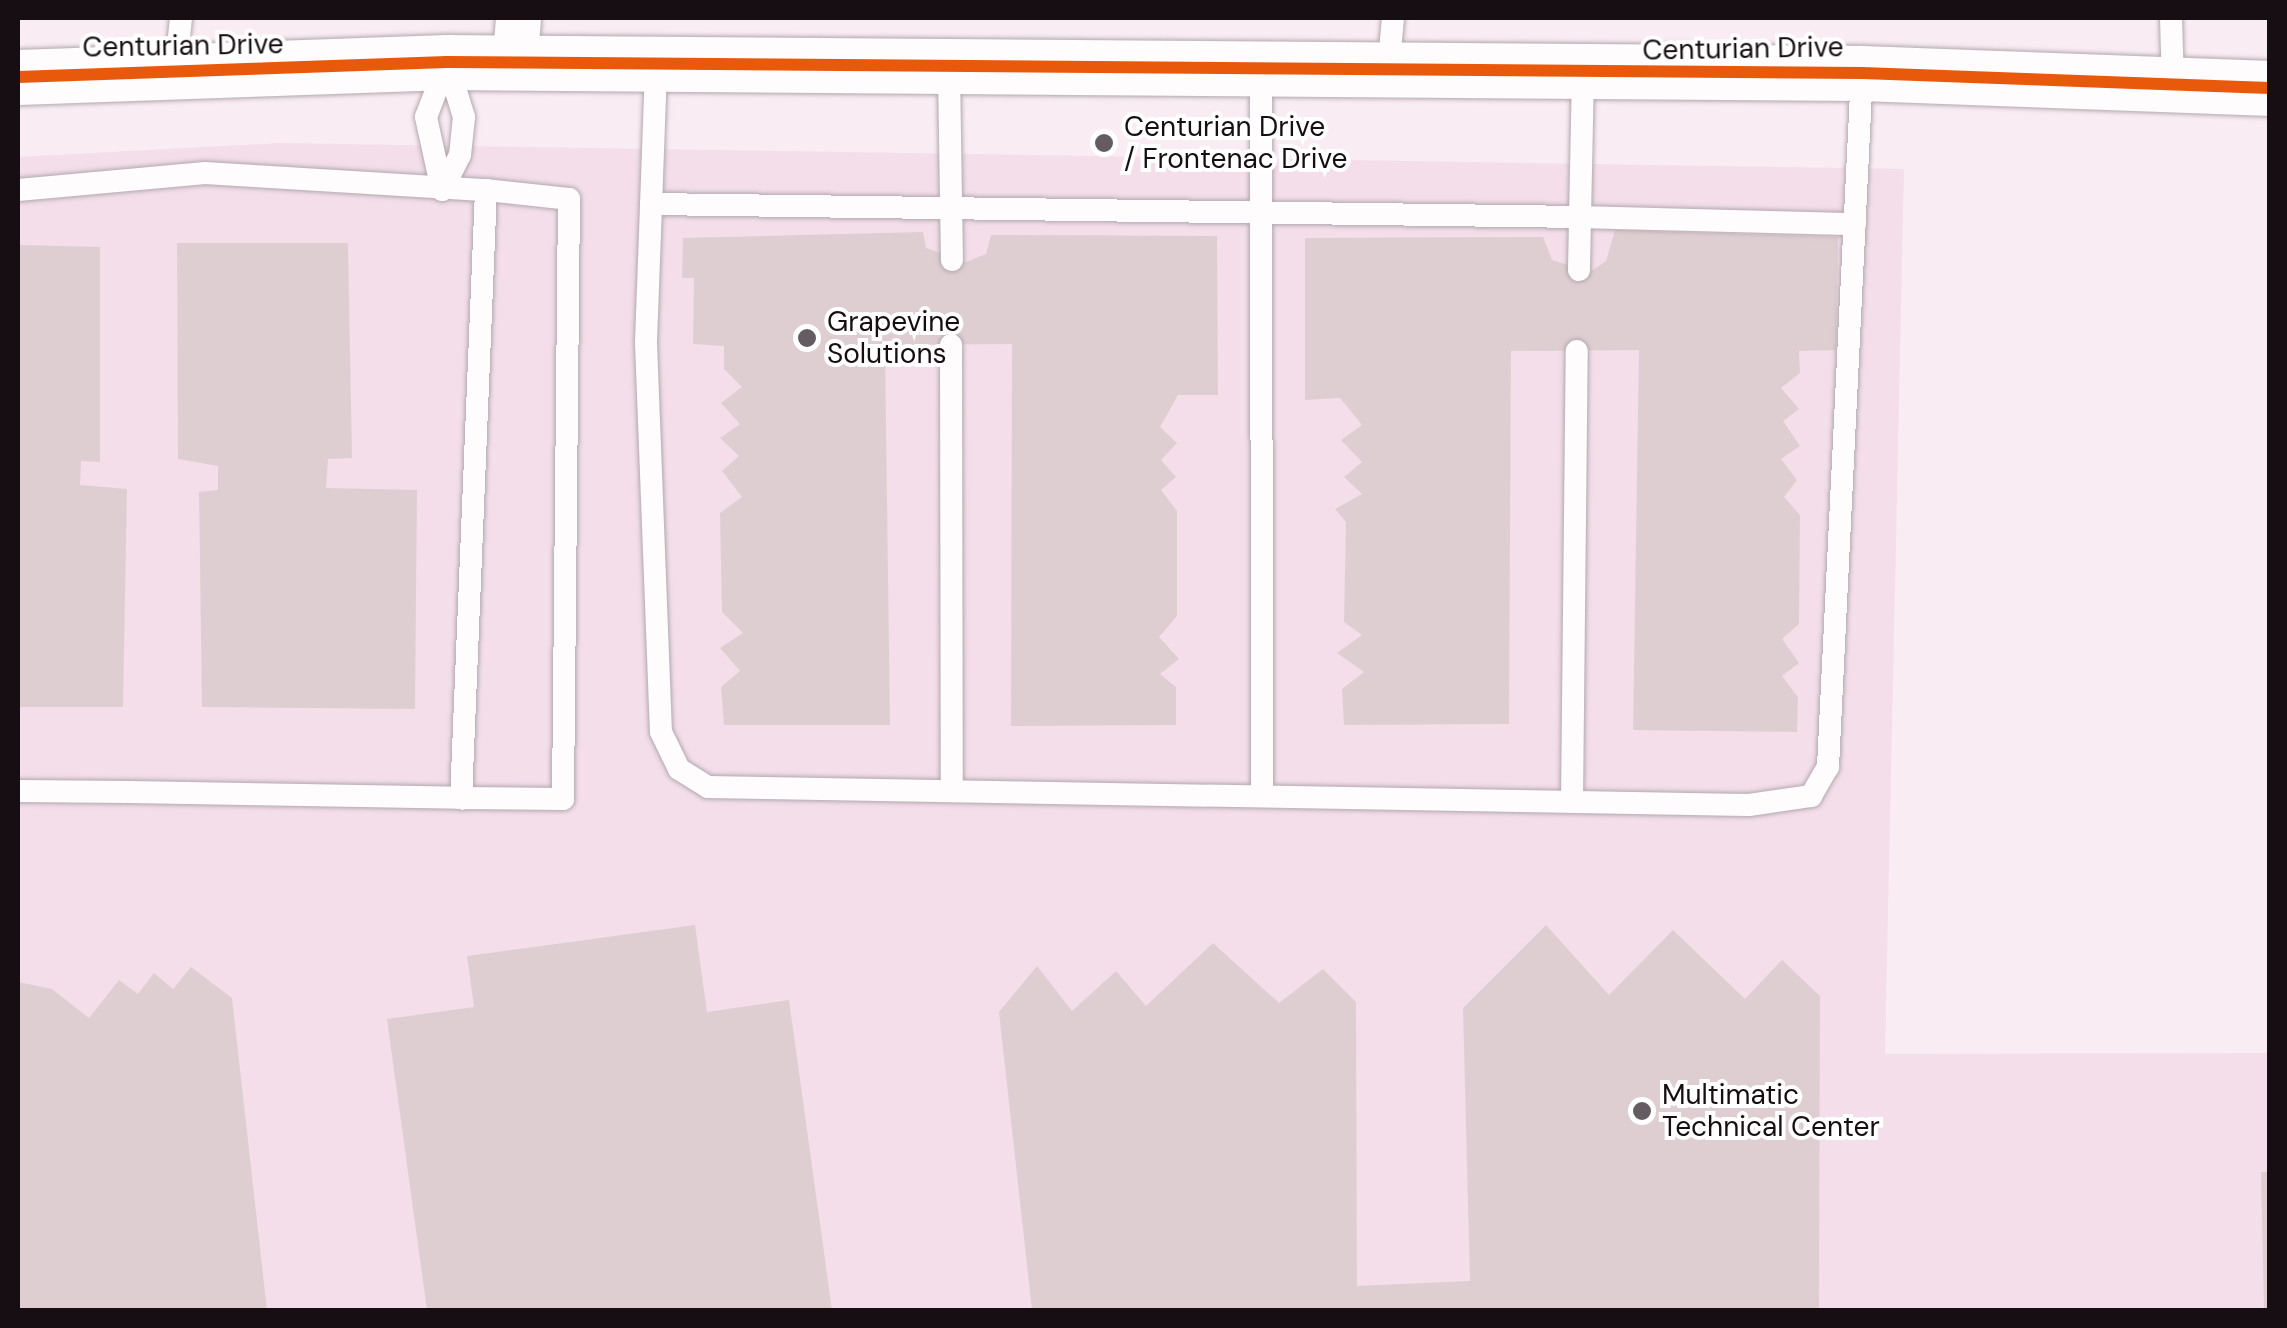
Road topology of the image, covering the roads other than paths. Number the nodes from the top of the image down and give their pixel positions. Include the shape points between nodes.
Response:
1 (1393, 18) edge
2 (2171, 18) edge
3 (179, 42) edge
4 (516, 42) edge
5 (448, 62) junction
6 (656, 69) junction
7 (949, 72) junction
8 (1862, 72) junction
9 (1262, 75) junction
10 (1388, 75) junction
11 (1583, 76) junction
12 (18, 77) edge
13 (2173, 86) junction
14 (2270, 88) edge
15 (18, 190) edge
16 (442, 190) junction
17 (486, 190) junction
18 (651, 204) junction
19 (950, 209) junction
20 (1260, 214) junction
21 (1580, 217) junction
22 (1855, 224) junction
23 (952, 260) dead end
24 (1579, 270) dead end
25 (952, 345) dead end
26 (1577, 351) dead end
27 (18, 791) edge
28 (952, 791) junction
29 (1262, 796) junction
30 (461, 798) junction
31 (1572, 802) junction

1 - 10 lane
2 - 13 lane
3 - 5 street, Centurian Drive
3 - 12 street, Centurian Drive
4 - 5 street, Centurian Drive
4 - 6 street, Centurian Drive
5 - 16 lane via 426,117
5 - 16 lane via 464,118 460,156
6 - 7 street, Centurian Drive
6 - 18 lane
7 - 9 street, Centurian Drive
7 - 19 lane
8 - 11 street, Centurian Drive
8 - 13 street, Centurian Drive
8 - 22 lane
9 - 10 street, Centurian Drive
9 - 20 lane
10 - 11 street, Centurian Drive
11 - 21 lane
13 - 14 street, Centurian Drive
15 - 16 lane via 205,173
16 - 17 lane
17 - 30 lane
17 - 30 lane via 568,199 568,689 563,799
18 - 19 lane
18 - 28 lane via 646,343 661,732 679,769 708,787
19 - 20 lane
19 - 23 lane
20 - 21 lane
20 - 29 lane
21 - 22 lane
21 - 24 lane
22 - 31 lane via 1828,767 1811,796 1778,804
25 - 28 lane
26 - 31 lane
27 - 30 lane
28 - 29 lane
29 - 31 lane

